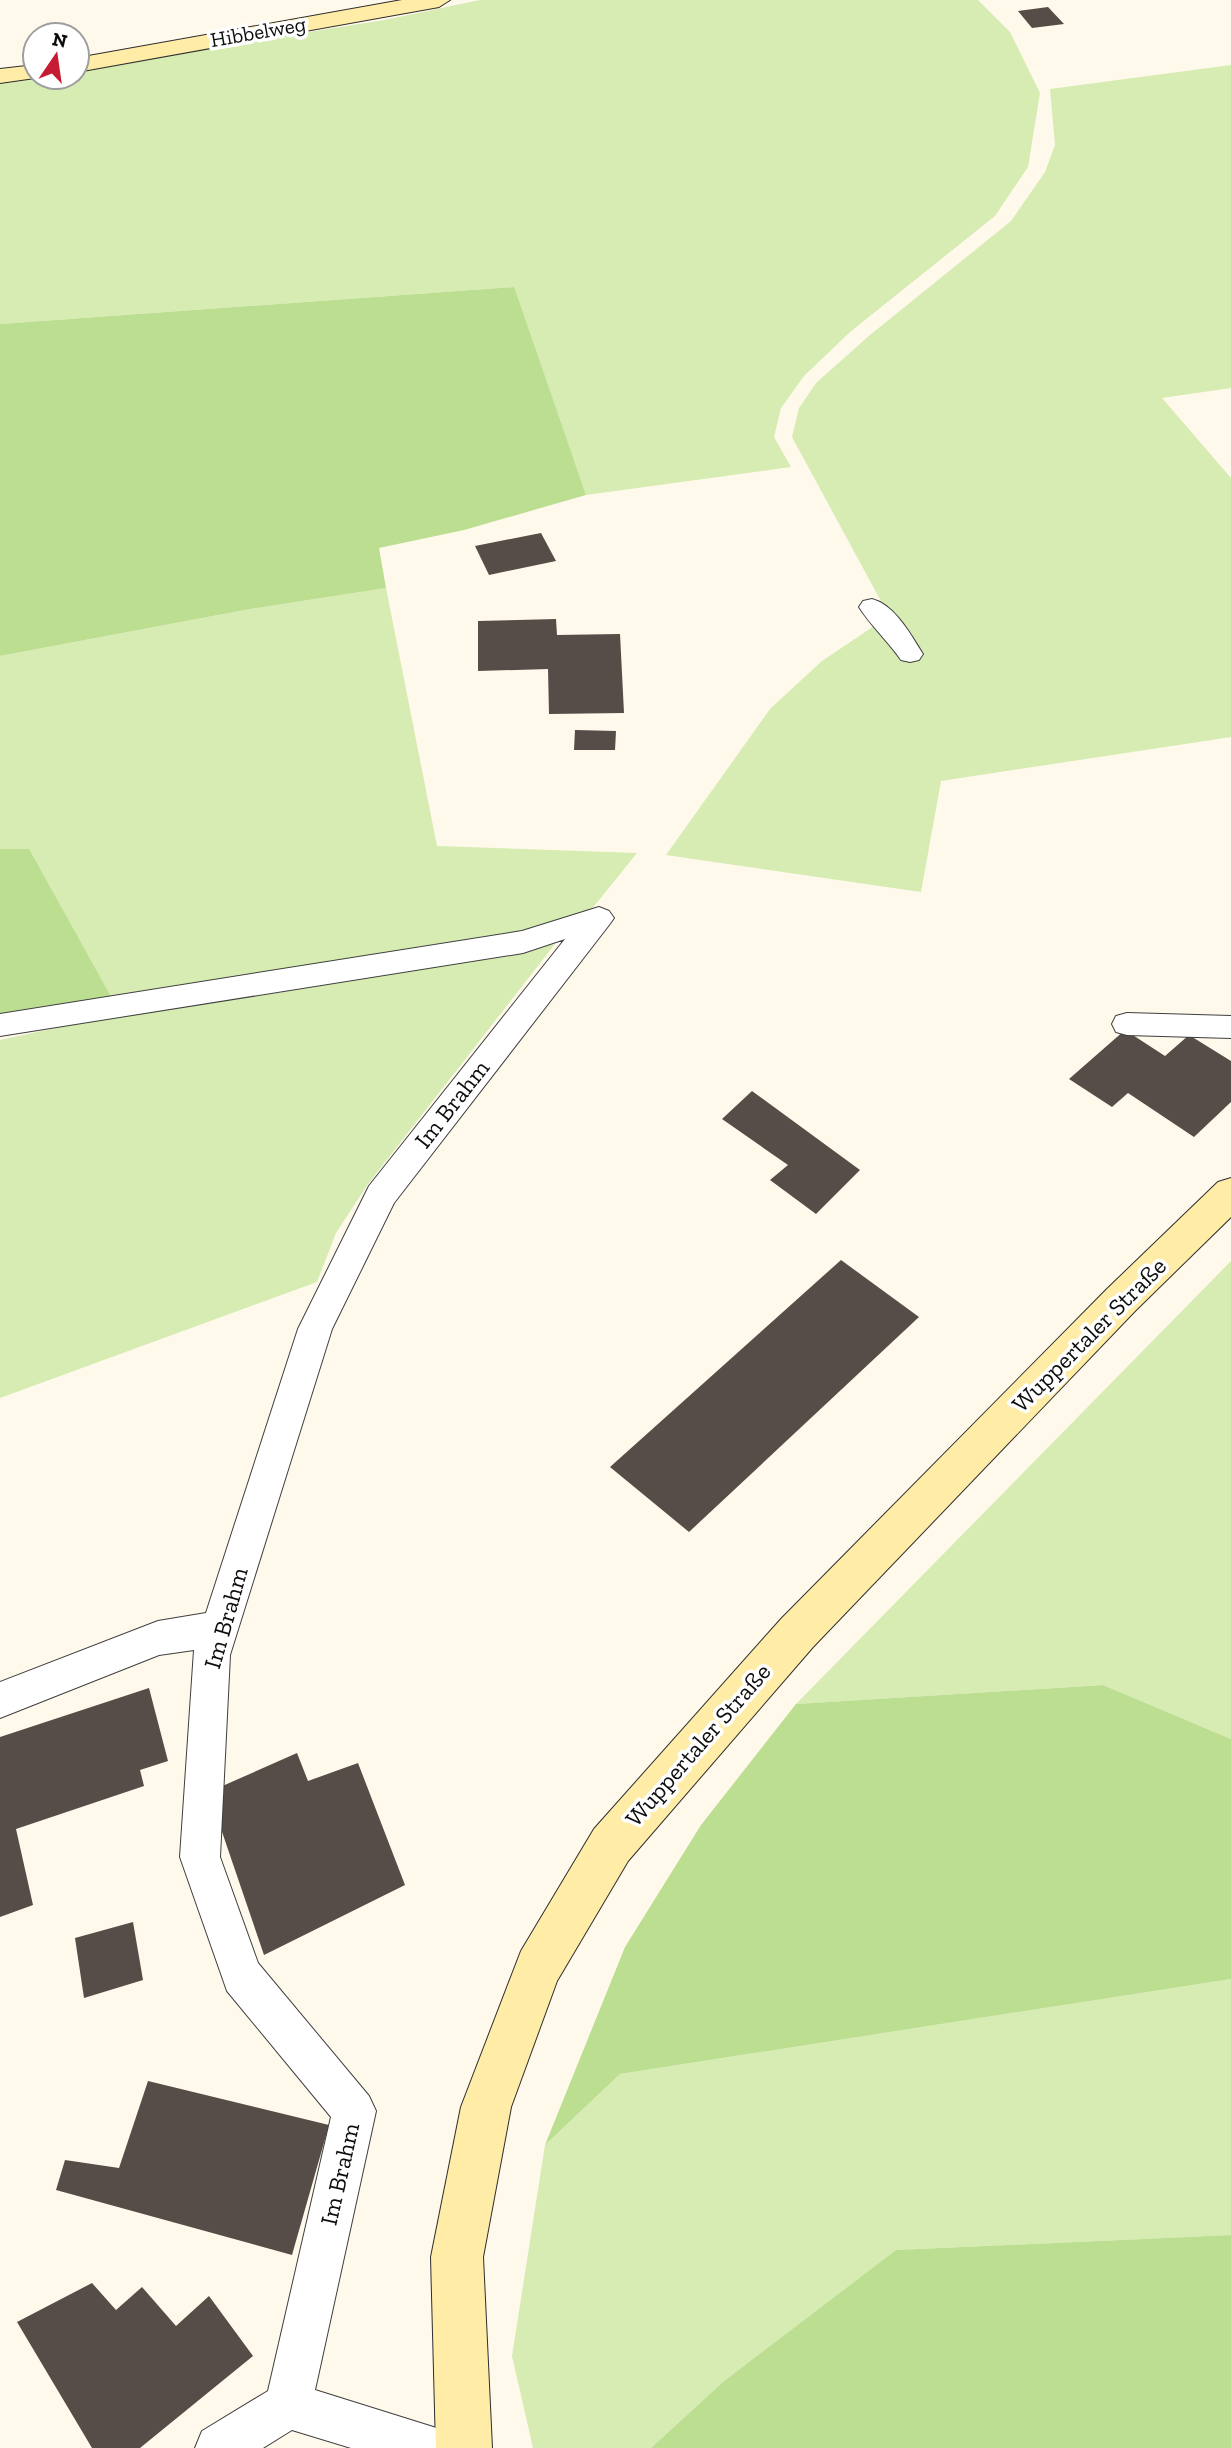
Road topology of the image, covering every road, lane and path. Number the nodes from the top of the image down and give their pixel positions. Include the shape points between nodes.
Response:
1 (439, 0) edge
2 (91, 62) edge
3 (21, 74) edge
4 (0, 76) edge
5 (873, 607) dead end
6 (910, 654) dead end
7 (1127, 1024) dead end
8 (0, 1025) edge
9 (1231, 1027) edge
10 (1231, 1193) edge
11 (219, 1628) junction
12 (0, 1699) edge
13 (288, 2405) junction
14 (219, 2448) edge
15 (429, 2448) edge
16 (464, 2448) edge

1 - 2 main road, Hibbelweg
3 - 4 main road
5 - 6 lane
7 - 9 lane
8 - 11 lane, Im Brahm via 523,942 598,918 381,1195 315,1329
10 - 16 main road, Wuppertaler Straße via 796,1633 611,1845 538,1968 486,2107 457,2257
11 - 12 lane via 158,1638
11 - 13 lane, Im Brahm via 211,1655 200,1857 242,1976 354,2111
13 - 14 lane
13 - 15 lane

